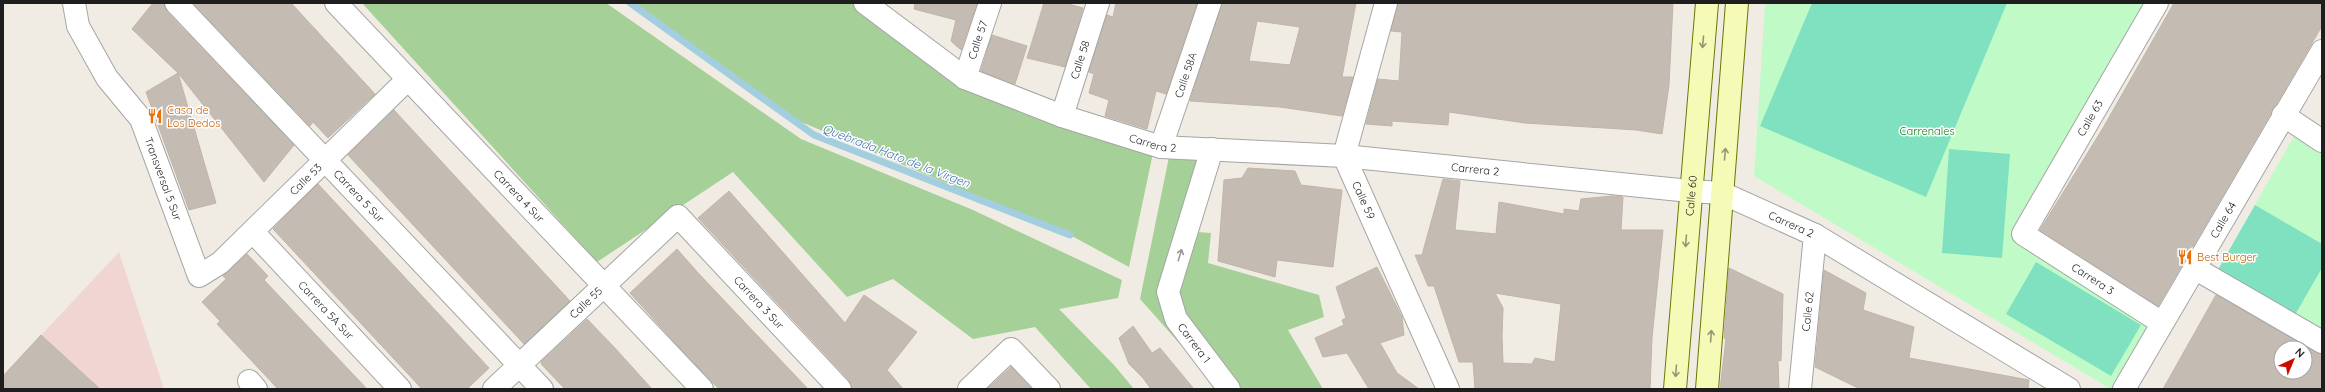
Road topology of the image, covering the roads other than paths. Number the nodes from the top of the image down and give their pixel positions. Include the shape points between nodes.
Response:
1 (74, 3) edge
2 (176, 3) edge
3 (336, 3) edge
4 (990, 3) edge
5 (1098, 3) edge
6 (1210, 3) edge
7 (1386, 3) edge
8 (1707, 3) edge
9 (1737, 3) edge
10 (2157, 3) edge
11 (876, 7) edge
12 (2322, 51) edge
13 (966, 78) junction
14 (408, 79) junction
15 (2283, 115) junction
16 (1062, 116) junction
17 (2322, 141) edge
18 (1161, 146) junction
19 (1212, 149) junction
20 (1344, 156) junction
21 (325, 160) junction
22 (1690, 191) junction
23 (1722, 193) junction
24 (678, 216) joint
25 (253, 232) junction
26 (2023, 234) joint
27 (1815, 235) junction
28 (2196, 269) junction
29 (199, 276) joint
30 (604, 286) junction
31 (2162, 323) junction
32 (2322, 342) edge
33 (519, 366) junction
34 (400, 389) edge
35 (494, 389) edge
36 (542, 389) edge
37 (702, 389) edge
38 (840, 389) edge
39 (969, 389) edge
40 (1049, 389) edge
41 (1229, 389) edge
42 (1448, 389) edge
43 (1675, 389) edge
44 (1707, 389) edge
45 (1800, 389) edge
46 (2069, 389) edge
47 (2124, 389) edge

1 - 29 street, Transversal 5 Sur via 78,26 108,78 141,120
2 - 21 street, Carrera 5 Sur
3 - 14 street, Carrera 4 Sur
4 - 13 street, Calle 57
5 - 16 street, Calle 58
6 - 18 street, Calle 58A
7 - 20 street
8 -> 22 main road, Calle 60
23 -> 9 main road
10 - 26 street, Calle 63
11 - 13 street, Carrera 2
12 - 15 street, Calle 64
13 - 16 street, Carrera 2
14 - 21 street, Calle 53
14 - 30 street, Carrera 4 Sur
15 - 17 street
15 - 28 street, Calle 64
16 - 18 street, Carrera 2
18 - 19 street, Carrera 2
19 - 20 street, Carrera 2
41 -> 19 street, Carrera 1 via 1176,319 1168,292
20 - 22 street, Carrera 2
20 - 42 street, Calle 59
21 - 25 street, Calle 53
21 - 33 street, Carrera 5 Sur
22 - 23 street, Carrera 2
22 -> 43 main road, Calle 60
23 - 27 street, Carrera 2
44 -> 23 main road
24 - 30 street, Calle 55
24 - 38 street, Carrera 3 Sur
25 - 29 street, Calle 53 via 220,263
25 - 34 street, Carrera 5A Sur
26 - 31 street, Carrera 3
27 - 45 street, Calle 62
27 - 46 street, Carrera 2
28 - 31 street, Calle 64
28 - 32 street
30 - 33 street, Calle 55
30 - 37 street, Carrera 4 Sur
31 - 47 street, Calle 64
33 - 35 street, Calle 55
33 - 36 street, Carrera 5 Sur
39 - 40 street via 1011,349

